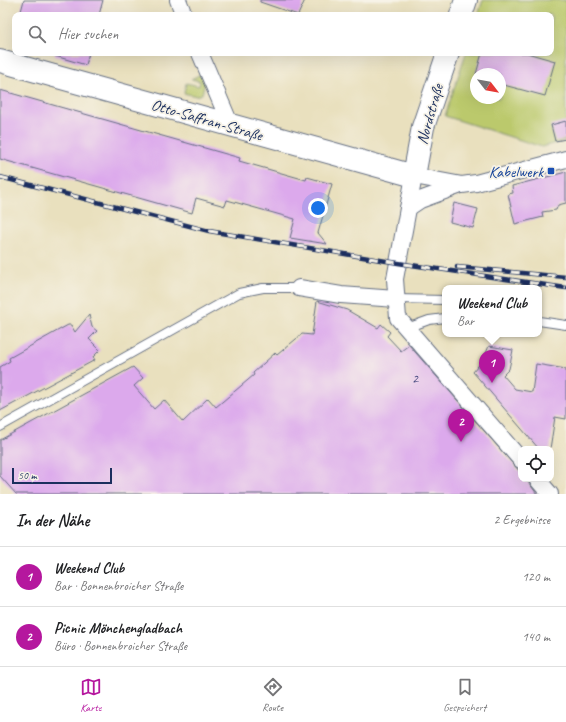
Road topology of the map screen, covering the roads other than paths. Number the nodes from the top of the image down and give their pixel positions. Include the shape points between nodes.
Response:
1 (178, 0) edge
2 (466, 0) edge
3 (183, 12) edge
4 (462, 12) edge
5 (201, 56) edge
6 (447, 56) edge
7 (0, 61) edge
8 (231, 126) junction
9 (566, 159) edge
10 (414, 176) junction
11 (462, 185) junction
12 (408, 208) junction
13 (299, 288) joint
14 (396, 299) junction
15 (442, 300) edge
16 (442, 318) edge
17 (542, 321) edge
18 (566, 325) edge
19 (407, 328) junction
20 (0, 428) edge
21 (518, 457) edge
22 (540, 482) edge
23 (550, 494) edge

1 - 3 street
2 - 4 main road
5 - 8 street
6 - 10 main road, Nordstraße via 424,127
7 - 8 main road, Otto-Saffran-Straße
8 - 10 main road, Otto-Saffran-Straße
9 - 11 street
10 - 11 street
10 - 12 street
11 - 12 street via 420,200
12 - 14 street via 395,279
13 - 14 street via 341,295
13 - 20 lane via 263,288 239,293
14 - 15 lane
14 - 19 street via 398,318
16 - 19 lane
17 - 18 lane
19 - 21 street
22 - 23 street

